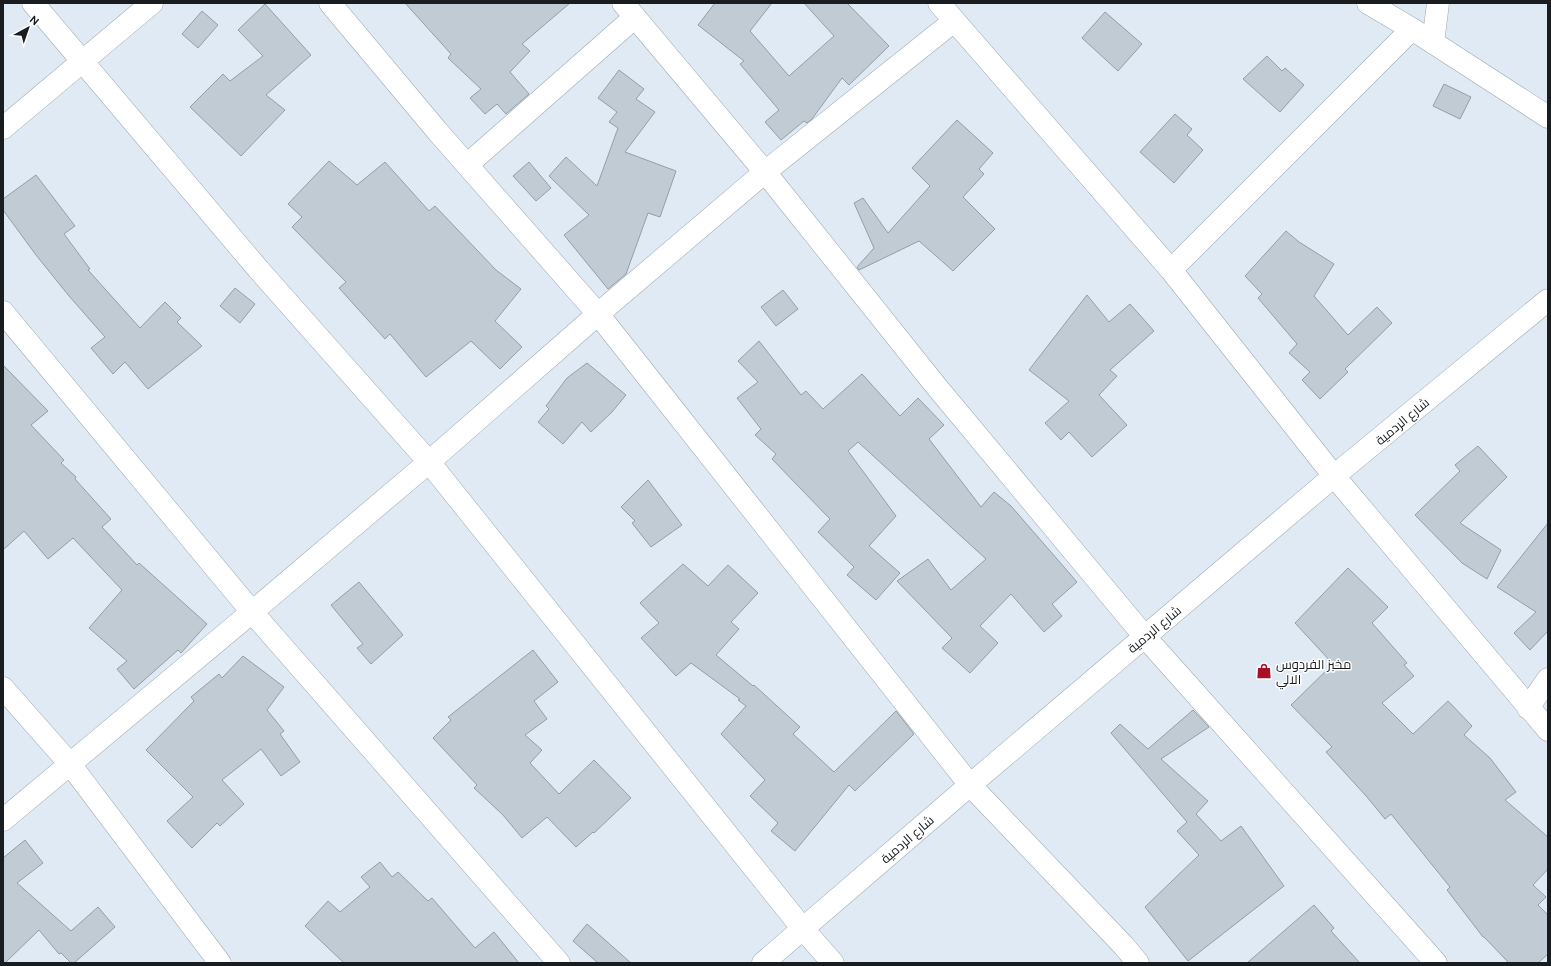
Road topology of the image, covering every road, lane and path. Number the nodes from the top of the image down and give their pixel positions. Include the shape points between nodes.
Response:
1 (33, 3) edge
2 (152, 3) edge
3 (330, 3) edge
4 (939, 3) edge
5 (1368, 3) edge
6 (1438, 3) edge
7 (629, 10) edge
8 (954, 21) junction
9 (1412, 29) junction
10 (1433, 43) junction
11 (83, 62) junction
12 (1548, 117) edge
13 (3, 128) edge
14 (467, 165) junction
15 (765, 172) junction
16 (1171, 270) junction
17 (1546, 303) edge
18 (3, 312) edge
19 (598, 314) junction
20 (428, 462) junction
21 (1334, 476) junction
22 (252, 612) junction
23 (1145, 637) junction
24 (3, 688) edge
25 (1546, 688) edge
26 (1528, 708) junction
27 (1548, 730) edge
28 (70, 764) junction
29 (970, 785) junction
30 (3, 820) edge
31 (804, 929) junction
32 (220, 963) edge
33 (559, 963) edge
34 (763, 963) edge
35 (833, 963) edge
36 (1138, 963) edge
37 (1436, 963) edge

1 - 11 street
2 - 11 street
3 - 14 street
4 - 8 street
5 - 9 street
6 - 10 street
7 - 14 street
7 - 15 street
8 - 15 street
8 - 16 street
9 - 10 street
9 - 16 street
10 - 12 street
11 - 13 street
11 - 20 street via 254,264
14 - 19 street
15 - 19 street
15 - 23 street via 936,386
16 - 21 street
17 - 21 street, شارع الردمية
18 - 22 street
19 - 20 street
19 - 29 street
20 - 22 street
20 - 31 street
21 - 23 street, شارع الردمية
21 - 26 street
22 - 28 street
22 - 33 street
23 - 29 street, شارع الردمية
23 - 37 street
24 - 28 street
25 - 26 street
26 - 27 street
28 - 30 street
28 - 32 street
29 - 31 street, شارع الردمية
29 - 36 street
31 - 34 street, شارع الردمية
31 - 35 street

